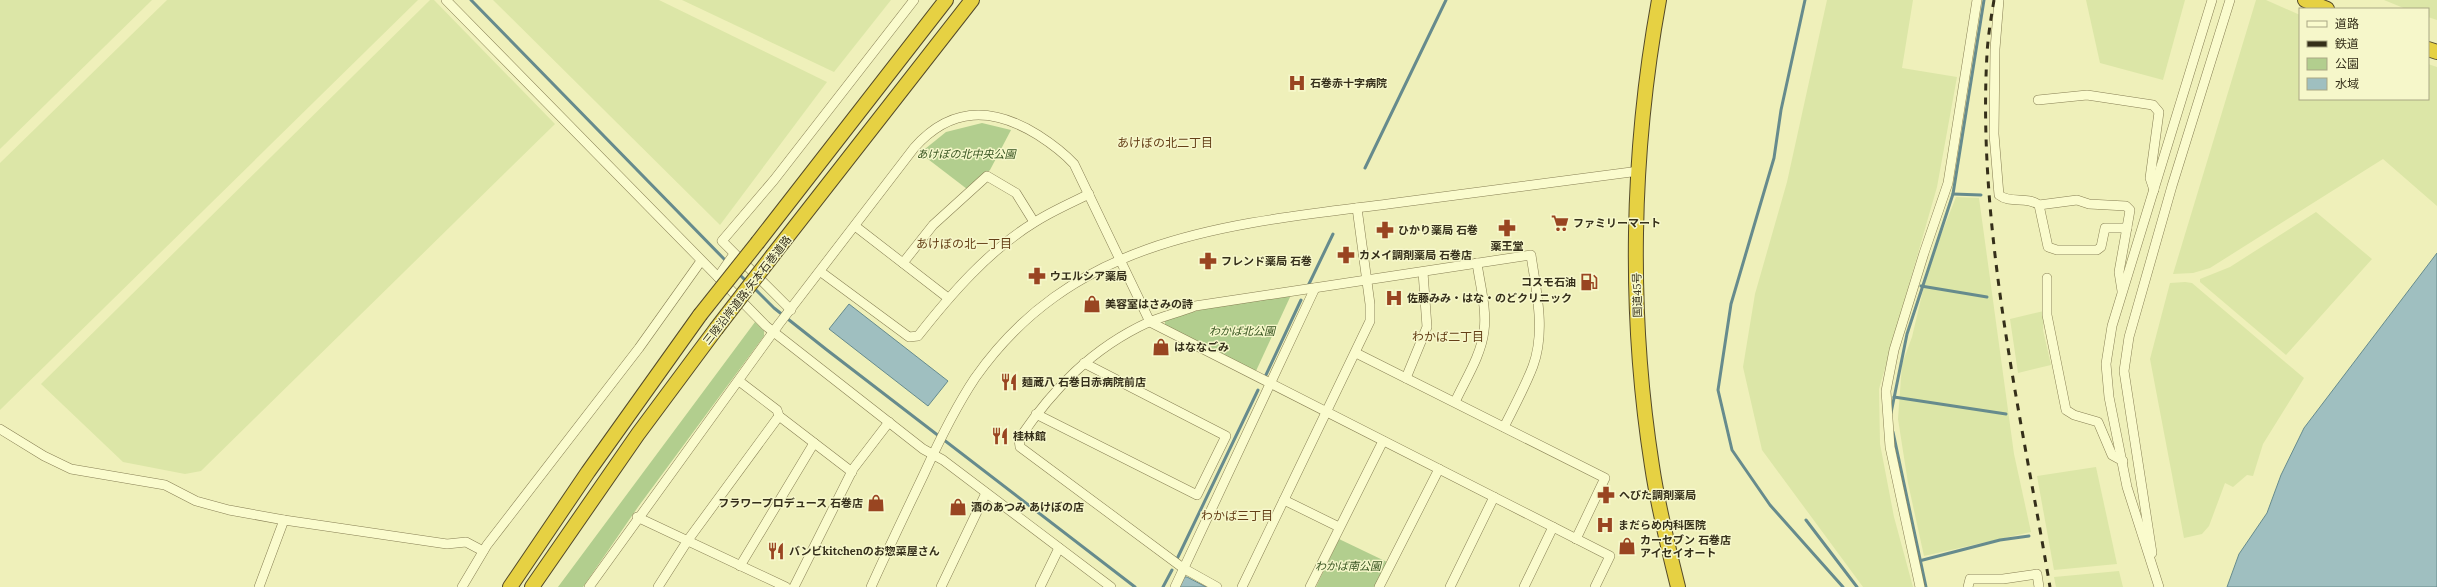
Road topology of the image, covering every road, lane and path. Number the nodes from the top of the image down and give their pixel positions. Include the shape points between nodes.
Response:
1 (446, 0) edge
2 (914, 0) edge
3 (946, 0) edge
4 (972, 0) edge
5 (1659, 0) edge
6 (1977, 0) edge
7 (1999, 0) edge
8 (2212, 0) edge
9 (2230, 0) edge
10 (2305, 0) edge
11 (2325, 8) edge
12 (2038, 100) dead end
13 (1639, 171) junction
14 (2154, 190) junction
15 (1089, 194) junction
16 (2039, 205) junction
17 (1357, 208) junction
18 (1034, 222) junction
19 (855, 226) junction
20 (2127, 228) junction
21 (734, 254) junction
22 (1119, 259) junction
23 (701, 261) junction
24 (903, 263) junction
25 (1477, 263) junction
26 (821, 272) junction
27 (1423, 272) junction
28 (718, 277) junction
29 (2046, 278) dead end
30 (1367, 280) junction
31 (1315, 288) junction
32 (2122, 293) junction
33 (948, 298) junction
34 (788, 312) junction
35 (1150, 322) junction
36 (776, 328) junction
37 (1356, 353) junction
38 (1084, 363) junction
39 (1406, 378) junction
40 (739, 381) junction
41 (1271, 384) junction
42 (1455, 402) junction
43 (1326, 412) junction
44 (1036, 414) junction
45 (779, 416) junction
46 (889, 422) junction
47 (1504, 427) junction
48 (0, 429) edge
49 (1383, 441) junction
50 (814, 443) junction
51 (933, 454) junction
52 (2122, 461) junction
53 (1439, 469) junction
54 (852, 472) junction
55 (986, 493) junction
56 (1494, 497) junction
57 (1284, 500) junction
58 (637, 517) junction
59 (284, 520) junction
60 (1339, 527) junction
61 (1553, 527) junction
62 (1576, 539) junction
63 (688, 540) junction
64 (1059, 548) junction
65 (483, 551) junction
66 (2152, 564) junction
67 (740, 566) junction
68 (1183, 568) junction
69 (259, 587) edge
70 (462, 587) edge
71 (510, 587) edge
72 (532, 587) edge
73 (588, 587) edge
74 (658, 587) edge
75 (786, 587) edge
76 (794, 587) edge
77 (871, 587) edge
78 (941, 587) edge
79 (1040, 587) edge
80 (1111, 587) edge
81 (1175, 587) edge
82 (1217, 587) edge
83 (1242, 587) edge
84 (1310, 587) edge
85 (1379, 587) edge
86 (1450, 587) edge
87 (1524, 587) edge
88 (1595, 587) edge
89 (1678, 587) edge
90 (1920, 587) edge
91 (1968, 587) edge
92 (2039, 587) edge
93 (2159, 587) edge

1 - 23 street
2 - 21 street via 774,180 722,241
3 - 71 highway, 三陸沿岸道路;矢本石巻道路, bridge via 700,316 588,472
4 - 72 highway, 三陸沿岸道路;矢本石巻道路, bridge via 716,329 638,434
5 - 13 highway, 国道45号 via 1653,29
6 - 90 street via 1948,183 1894,350 1886,392 1890,447
7 - 16 street via 1995,49 1994,134 1997,189 2003,198 2035,202
8 - 14 street
9 - 66 street via 2172,186 2129,337 2124,371 2129,414 2152,541
10 - 11 highway
12 - 14 street via 2087,95 2153,105 2159,112 2150,178
13 - 17 street
13 - 89 highway, 国道45号 via 1636,242 1639,354 1652,466
14 - 32 street
15 - 18 street
15 - 19 street via 1074,164 1062,150 1012,120 992,115 970,115 937,127 923,138
15 - 22 street
16 - 20 street via 2077,200 2089,204 2126,206 2130,210
16 - 20 street via 2048,247 2057,250 2098,250 2105,228
17 - 22 street via 1206,231 1161,243
17 - 30 street
18 - 24 street via 1016,194 987,176 933,225
18 - 33 street via 988,258
19 - 24 street
19 - 26 street
20 - 32 street via 2119,272
21 - 28 street
21 - 34 street
22 - 35 street
22 - 51 street via 1077,282 1022,325 976,377
23 - 28 street
23 - 65 street via 639,348
24 - 33 street
25 - 27 street
25 - 42 street via 1484,311 1484,331 1476,358
25 - 47 street via 1531,255 1538,310 1538,347 1534,365
26 - 33 street via 909,337 918,336
26 - 34 street
27 - 30 street
27 - 39 street via 1427,327
28 - 36 street
29 - 52 street via 2047,315 2066,410 2098,422 2112,455
30 - 31 street
30 - 37 street via 1370,321
31 - 35 street via 1195,306
31 - 41 street
32 - 52 street via 2112,326 2106,364 2109,397
34 - 36 street
35 - 38 street via 1123,335
35 - 41 street
36 - 40 street
36 - 46 street
37 - 39 street
37 - 43 street
38 - 44 street via 1050,395
38 - 44 street via 1226,436 1197,495
39 - 42 street
40 - 45 street via 777,410
40 - 58 street
41 - 43 street
41 - 68 street
42 - 47 street
43 - 49 street
43 - 57 street
44 - 68 street via 1019,439 1020,447
45 - 50 street
45 - 63 street
46 - 51 street
46 - 54 street
47 - 62 street via 1605,478
48 - 59 street via 71,469 165,485 196,501
49 - 53 street
49 - 60 street
50 - 54 street
50 - 67 street
51 - 55 street
51 - 77 street
52 - 66 street via 2127,487
53 - 56 street
53 - 85 street
54 - 76 street
55 - 64 street
55 - 78 street
56 - 61 street
56 - 86 street
57 - 60 street
57 - 83 street
58 - 63 street
58 - 73 street
59 - 65 street via 447,544 466,542
59 - 69 street
60 - 84 street
61 - 62 street
61 - 87 street
62 - 88 street via 1610,556
63 - 67 street
63 - 74 street
64 - 79 street
64 - 80 street
65 - 70 street
66 - 93 street
67 - 75 street
68 - 81 street
68 - 82 street
91 - 92 street via 1970,579 2003,579 2037,574

